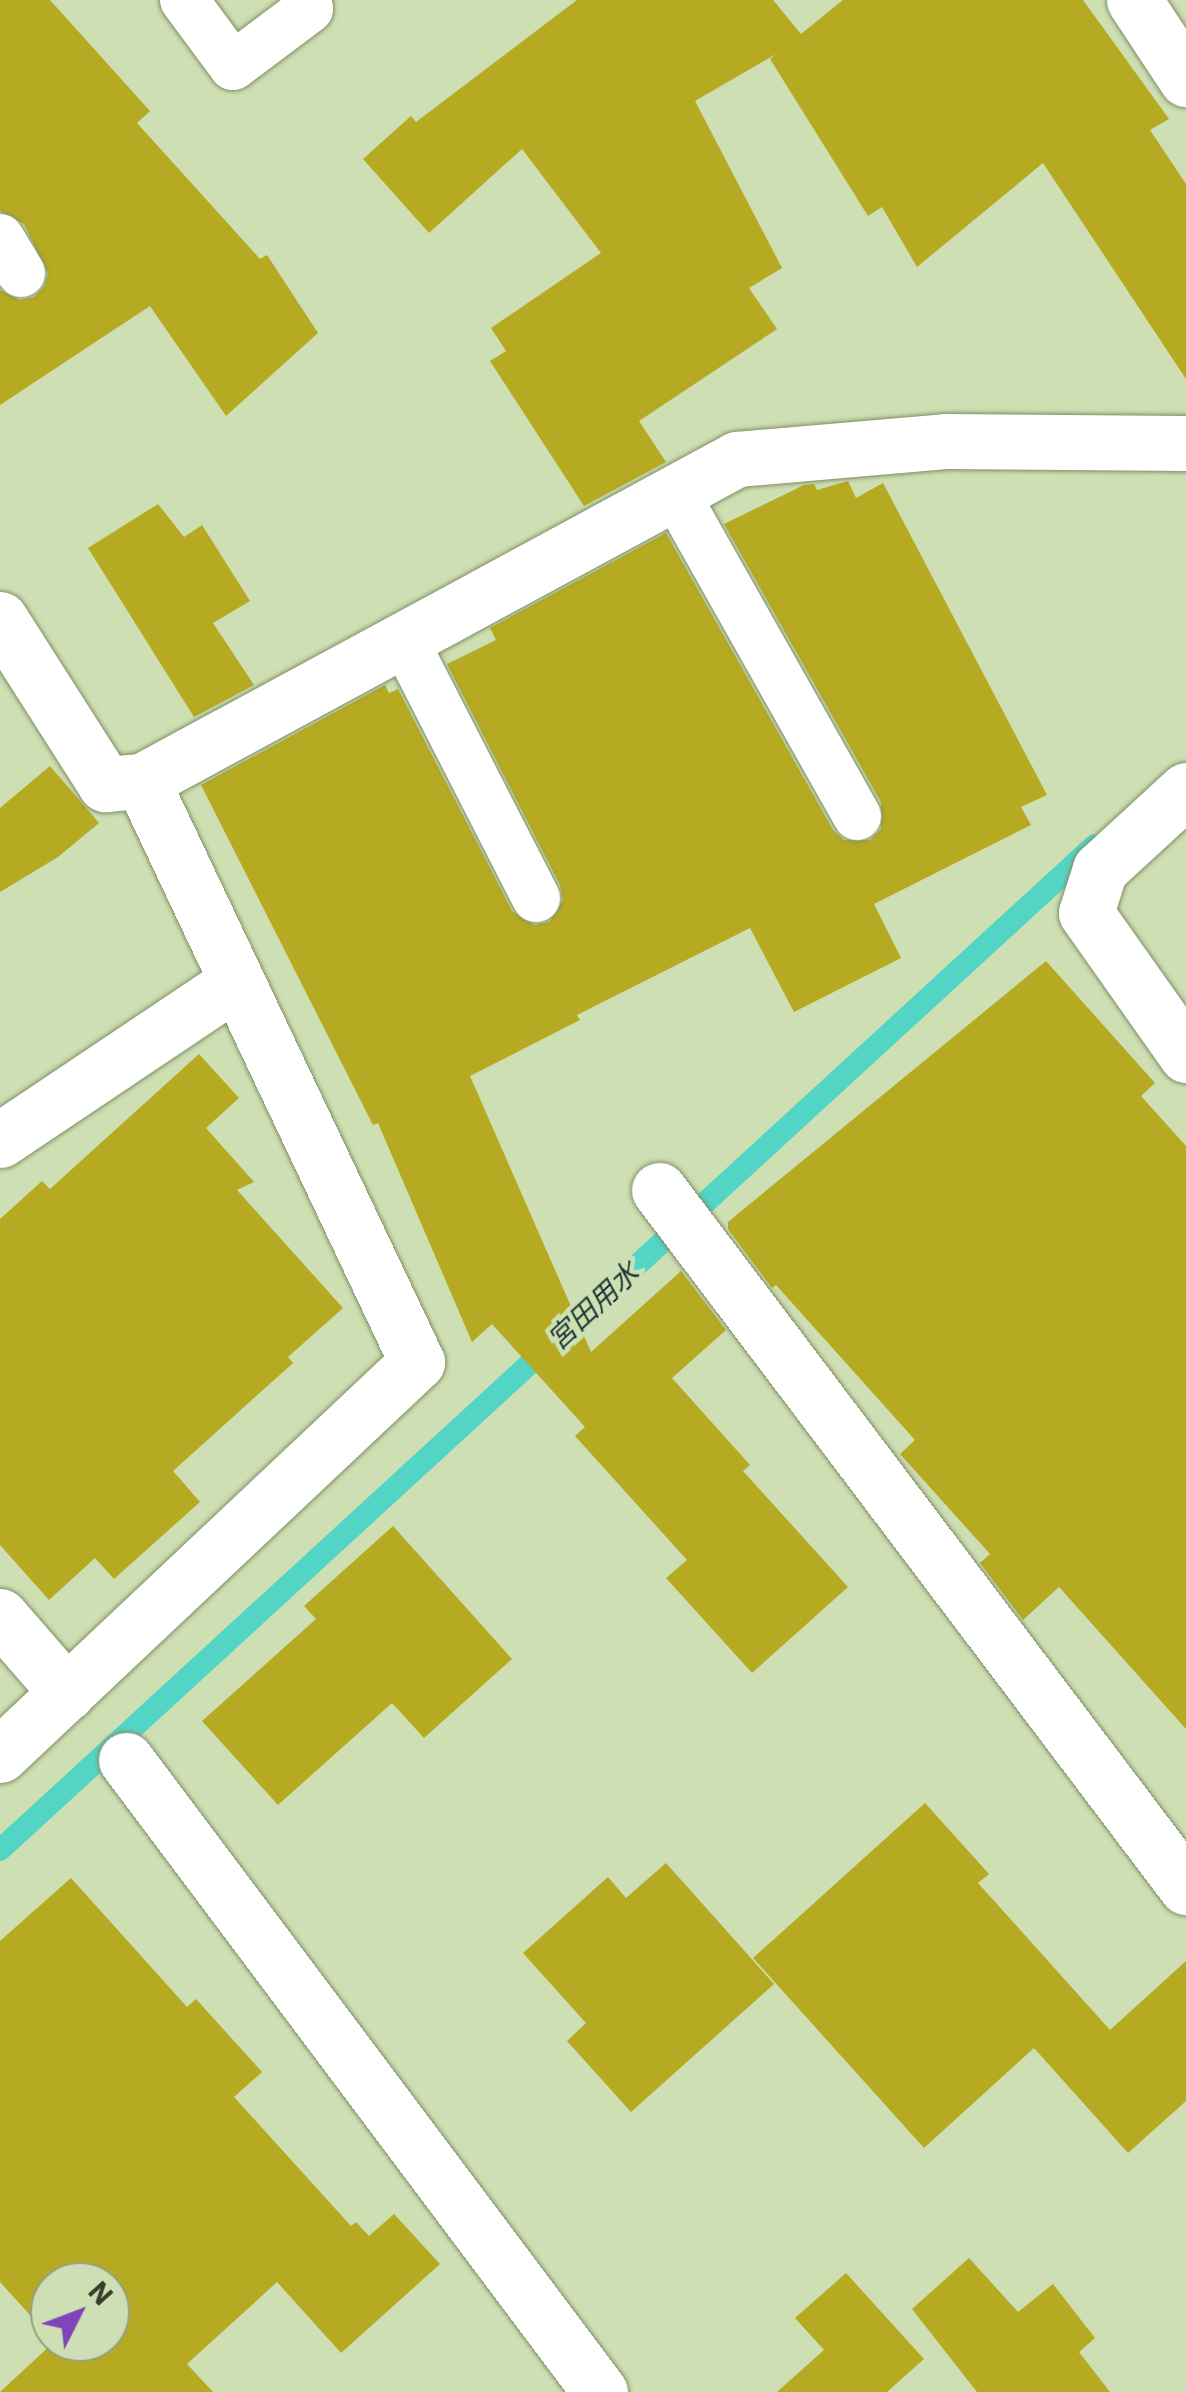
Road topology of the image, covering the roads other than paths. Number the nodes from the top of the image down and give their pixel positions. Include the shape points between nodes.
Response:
1 (184, 0) edge
2 (307, 0) edge
3 (1134, 0) edge
4 (1186, 79) edge
5 (1186, 443) edge
6 (675, 494) junction
7 (404, 640) junction
8 (9, 655) edge
9 (142, 781) junction
10 (1186, 790) edge
11 (857, 816) dead end
12 (536, 898) dead end
13 (236, 982) junction
14 (1186, 1055) edge
15 (0, 1140) edge
16 (676, 1212) dead end
17 (0, 1616) edge
18 (67, 1693) junction
19 (0, 1755) edge
20 (126, 1760) dead end
21 (1186, 1888) edge
22 (600, 2392) edge

1 - 2 lane via 233,66 309,9
3 - 4 street
5 - 6 street via 945,441 832,448 738,459
6 - 7 street
6 - 11 lane
7 - 9 street
7 - 12 lane
8 - 9 street via 105,784
9 - 13 street
10 - 14 street via 1100,869 1086,913
13 - 15 street
13 - 18 street via 416,1362
16 - 21 street
17 - 18 street
18 - 19 street
20 - 22 street

